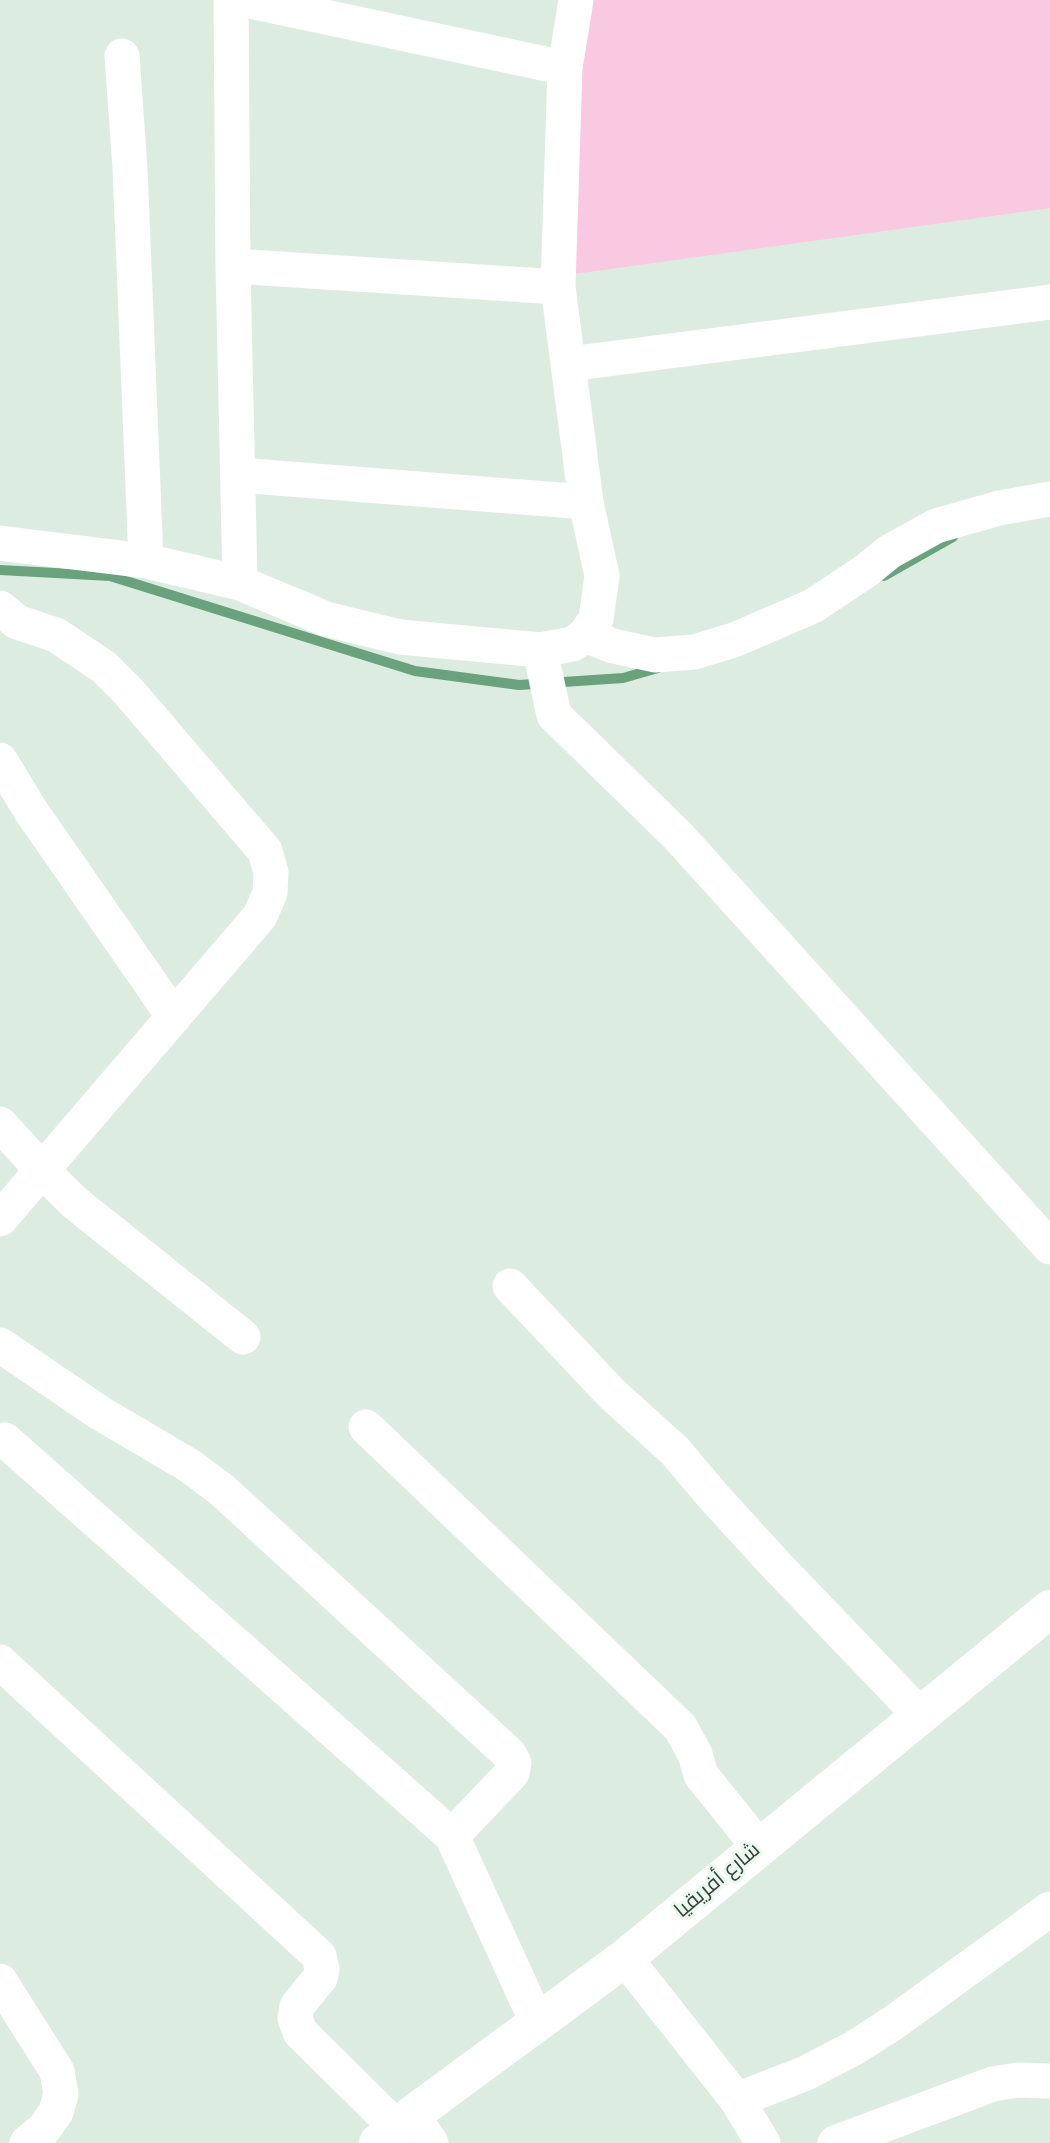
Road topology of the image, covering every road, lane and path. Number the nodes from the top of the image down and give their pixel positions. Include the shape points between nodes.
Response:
1 (231, 0) edge
2 (245, 0) edge
3 (576, 0) edge
4 (122, 56) dead end
5 (565, 68) junction
6 (233, 266) junction
7 (558, 287) junction
8 (1050, 302) edge
9 (569, 364) junction
10 (238, 475) junction
11 (1050, 499) edge
12 (586, 502) junction
13 (0, 543) edge
14 (146, 561) junction
15 (240, 583) junction
16 (2, 619) edge
17 (585, 635) junction
18 (540, 650) junction
19 (0, 760) edge
20 (174, 1017) junction
21 (0, 1124) edge
22 (42, 1170) junction
23 (0, 1219) edge
24 (1050, 1247) edge
25 (510, 1286) dead end
26 (243, 1337) dead end
27 (0, 1345) edge
28 (366, 1427) dead end
29 (5, 1440) dead end
30 (1050, 1609) edge
31 (0, 1662) edge
32 (920, 1715) junction
33 (452, 1836) junction
34 (759, 1847) junction
35 (1050, 1909) edge
36 (625, 1958) junction
37 (0, 1981) edge
38 (537, 2022) junction
39 (1050, 2081) edge
40 (737, 2101) junction
41 (405, 2132) edge
42 (27, 2143) edge
43 (763, 2143) edge
44 (835, 2143) edge

1 - 6 street
2 - 5 street
3 - 5 street
4 - 14 street
5 - 7 street
6 - 7 street
6 - 10 street
7 - 9 street
8 - 9 street
9 - 12 street
10 - 12 street
10 - 15 street
11 - 17 street via 936,526 889,552 813,607 694,652 654,655
12 - 17 street via 602,576 596,619
13 - 14 street
14 - 15 street
15 - 18 street via 326,619 400,636
16 - 20 street via 56,635 104,667 265,851 270,893 260,916
17 - 18 street via 573,644
18 - 24 street via 554,715 679,837
19 - 20 street
20 - 22 street
21 - 22 street
22 - 23 street
22 - 26 street via 123,1243
25 - 32 street via 612,1394 675,1451
27 - 33 street via 222,1490 509,1754 514,1763 512,1773
28 - 34 street via 680,1727 701,1775
29 - 33 street
30 - 32 street, شارع أفريقيا
31 - 41 street via 319,1956 320,1978 297,2006 300,2032
32 - 34 street, شارع أفريقيا
33 - 38 street
34 - 36 street, شارع أفريقيا
35 - 40 street via 854,2048
36 - 38 street, شارع أفريقيا
36 - 40 street
37 - 42 street via 57,2071 61,2094 56,2112
38 - 41 street, شارع أفريقيا
39 - 44 street via 993,2084
40 - 43 street

